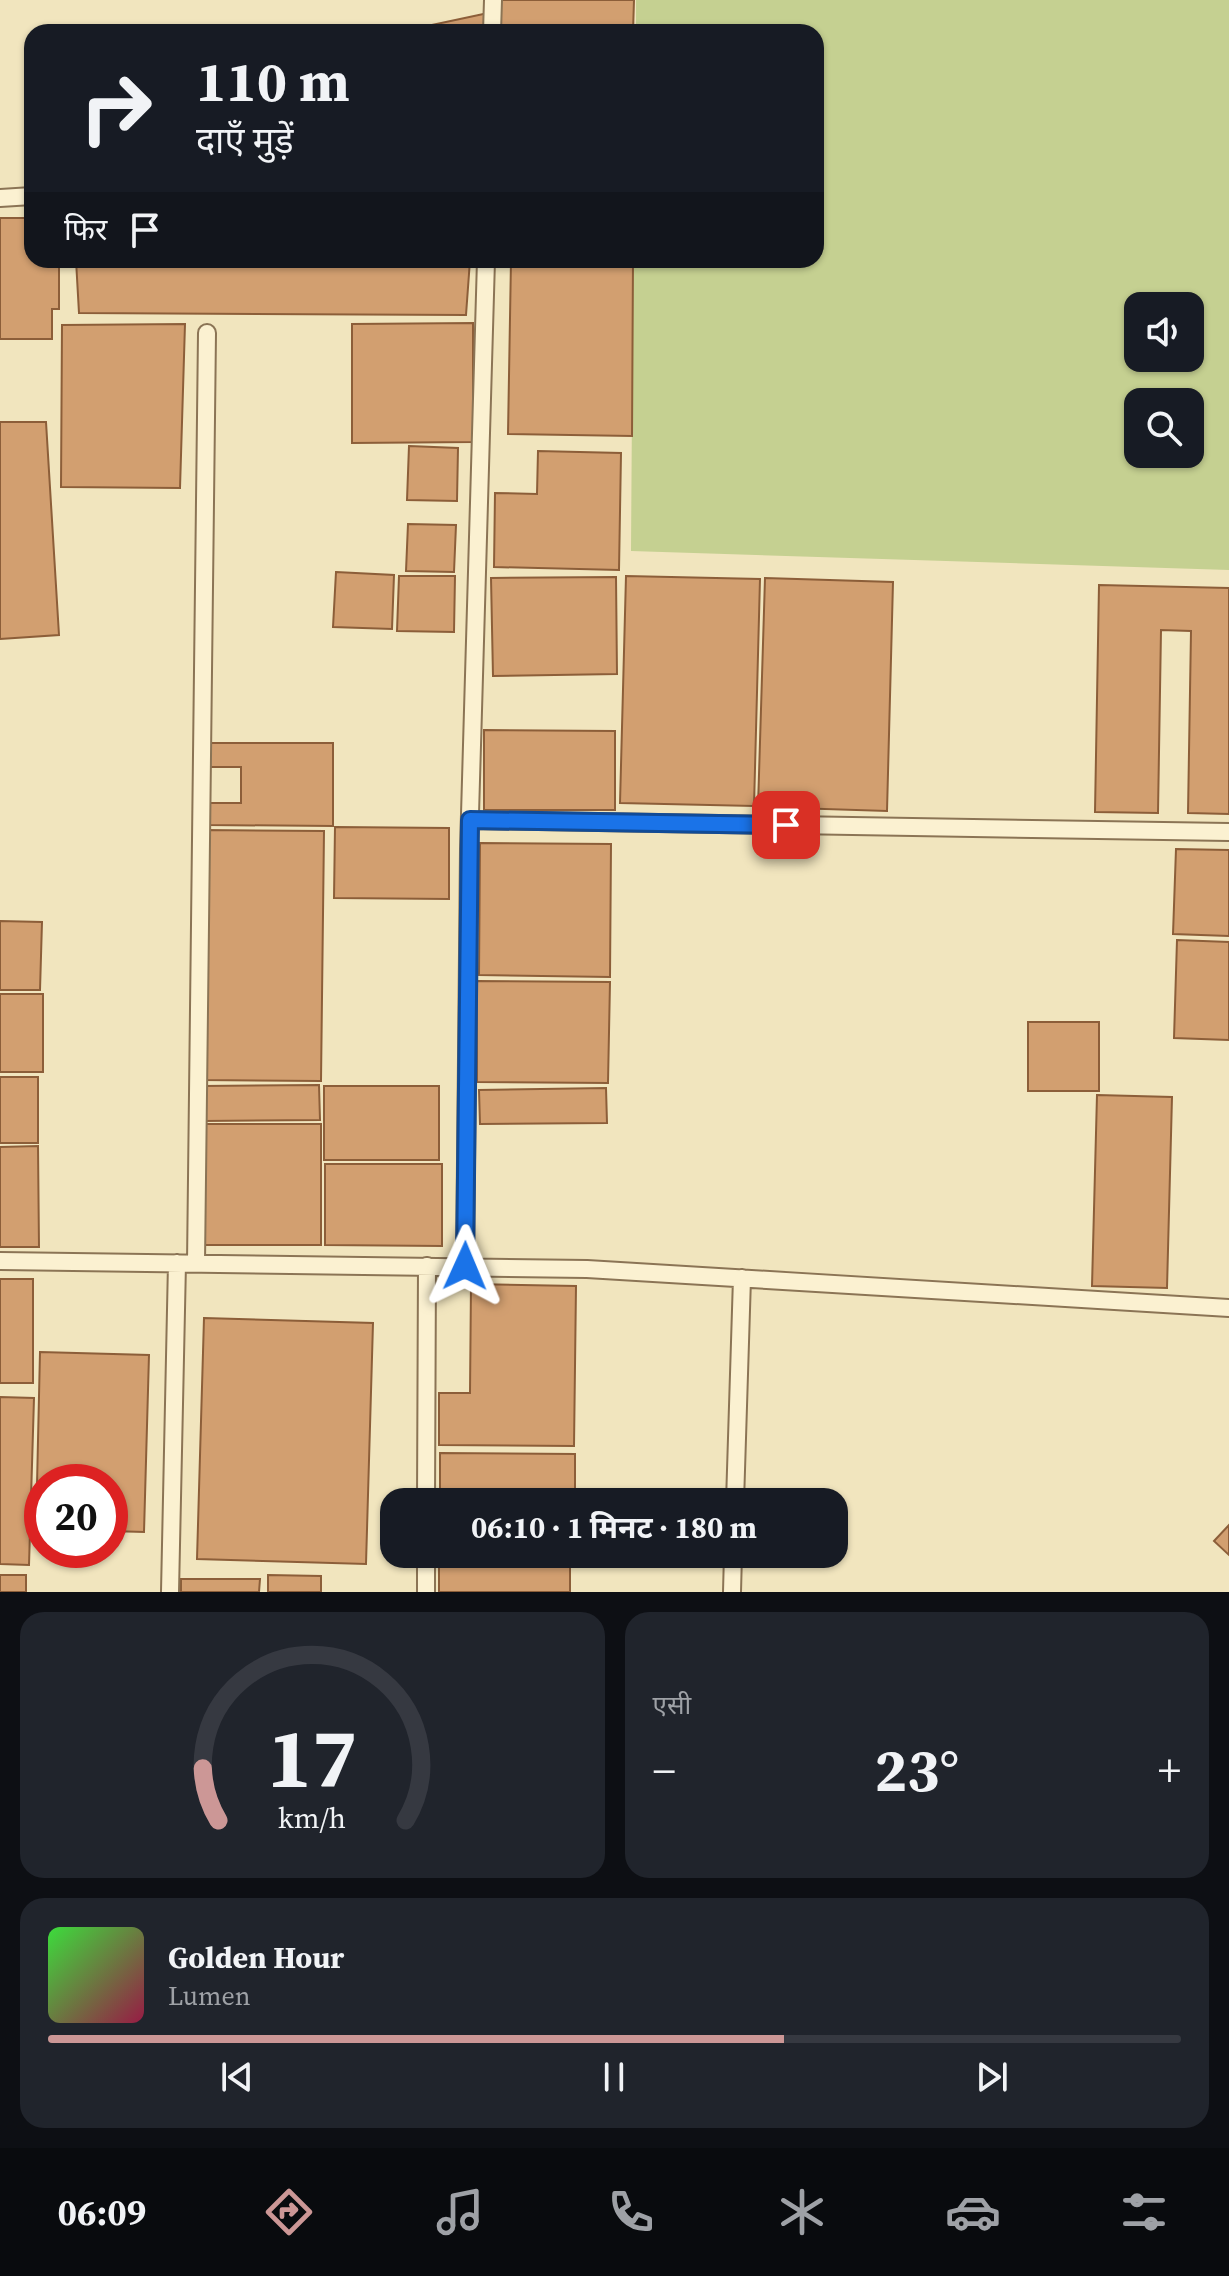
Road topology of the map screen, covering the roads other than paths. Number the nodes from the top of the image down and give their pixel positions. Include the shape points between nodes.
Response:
1 (493, 0) edge
2 (492, 24) edge
3 (24, 196) edge
4 (0, 198) edge
5 (486, 268) edge
6 (207, 333) dead end
7 (470, 820) junction
8 (1229, 832) edge
9 (0, 1261) edge
10 (177, 1263) junction
11 (196, 1263) junction
12 (427, 1266) junction
13 (465, 1266) junction
14 (742, 1278) junction
15 (1229, 1308) edge
16 (426, 1488) edge
17 (735, 1488) edge
18 (426, 1568) edge
19 (733, 1568) edge
20 (170, 1592) edge
21 (426, 1592) edge
22 (732, 1592) edge

1 - 2 lane
3 - 4 lane
5 - 7 lane
6 - 11 lane
7 - 8 lane
7 - 13 lane
9 - 10 lane
10 - 11 lane
10 - 20 lane
11 - 12 lane
12 - 13 lane
12 - 16 lane
13 - 14 lane
14 - 15 lane
14 - 17 lane
18 - 21 lane
19 - 22 lane

